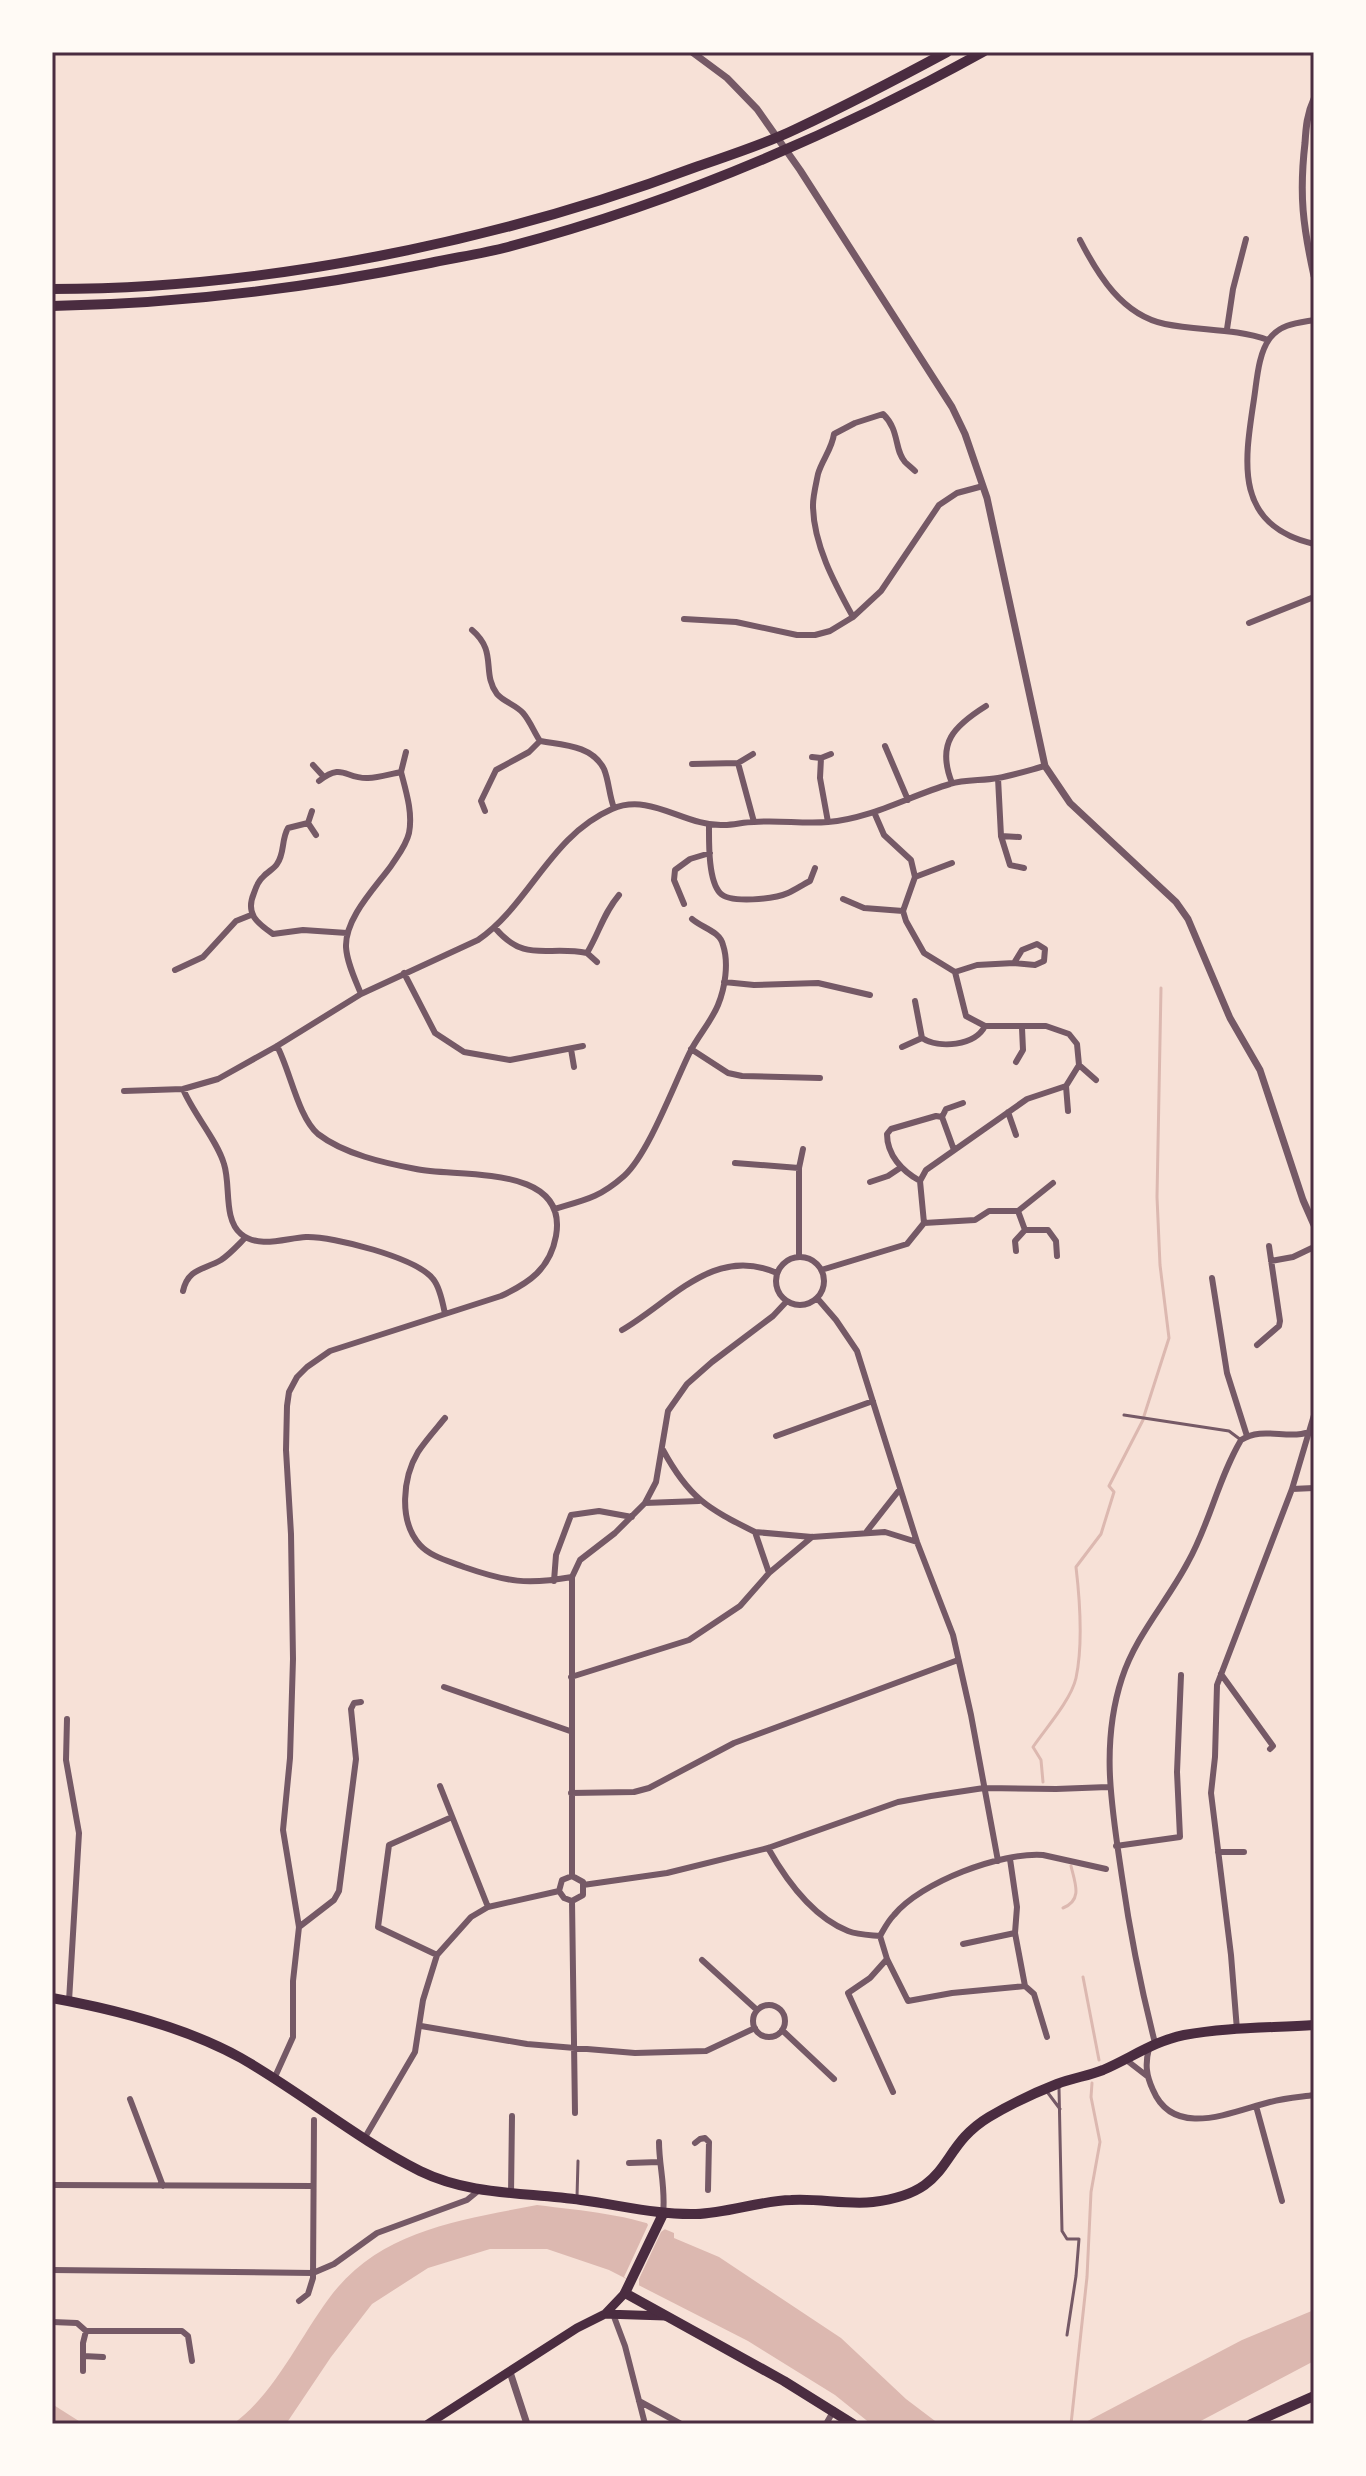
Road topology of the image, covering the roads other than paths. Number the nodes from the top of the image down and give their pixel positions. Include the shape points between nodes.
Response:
1 (692, 52) edge
2 (947, 52) edge
3 (983, 52) edge
4 (1314, 99) edge
5 (1246, 239) dead end
6 (1080, 240) dead end
7 (1314, 276) edge
8 (52, 289) edge
9 (52, 306) edge
10 (1314, 320) edge
11 (1227, 329) junction
12 (1268, 340) junction
13 (915, 471) dead end
14 (983, 486) junction
15 (1314, 544) edge
16 (1314, 597) edge
17 (853, 617) junction
18 (684, 619) dead end
19 (1249, 623) dead end
20 (472, 630) dead end
21 (986, 706) dead end
22 (540, 741) junction
23 (885, 746) dead end
24 (406, 752) dead end
25 (753, 754) dead end
26 (831, 754) dead end
27 (812, 757) dead end
28 (821, 758) junction
29 (738, 763) junction
30 (692, 764) dead end
31 (313, 765) dead end
32 (1045, 766) junction
33 (401, 772) junction
34 (998, 778) junction
35 (952, 783) junction
36 (908, 800) junction
37 (614, 808) junction
38 (312, 811) dead end
39 (485, 811) dead end
40 (874, 812) junction
41 (754, 822) junction
42 (828, 822) junction
43 (308, 823) junction
44 (709, 825) junction
45 (316, 835) dead end
46 (1001, 836) junction
47 (1019, 837) dead end
48 (710, 853) junction
49 (952, 863) dead end
50 (815, 868) dead end
51 (1024, 868) dead end
52 (915, 877) junction
53 (619, 895) dead end
54 (843, 899) dead end
55 (684, 904) dead end
56 (903, 911) junction
57 (251, 915) junction
58 (692, 919) dead end
59 (495, 928) junction
60 (347, 933) junction
61 (587, 953) junction
62 (597, 962) dead end
63 (1014, 963) junction
64 (175, 970) dead end
65 (955, 972) junction
66 (404, 973) junction
67 (724, 982) junction
68 (361, 994) junction
69 (870, 995) dead end
70 (915, 1001) dead end
71 (985, 1026) junction
72 (1022, 1028) junction
73 (922, 1038) junction
74 (277, 1046) junction
75 (583, 1046) dead end
76 (902, 1047) dead end
77 (571, 1049) junction
78 (691, 1049) junction
79 (1016, 1062) dead end
80 (1079, 1065) junction
81 (574, 1067) dead end
82 (820, 1078) dead end
83 (1096, 1080) dead end
84 (1066, 1086) junction
85 (183, 1089) junction
86 (124, 1091) dead end
87 (963, 1103) dead end
88 (1068, 1111) dead end
89 (1008, 1112) junction
90 (942, 1117) junction
91 (1016, 1135) dead end
92 (803, 1149) dead end
93 (954, 1150) junction
94 (735, 1163) dead end
95 (799, 1168) junction
96 (900, 1168) junction
97 (920, 1181) junction
98 (870, 1182) dead end
99 (1053, 1183) dead end
100 (554, 1209) junction
101 (1018, 1211) junction
102 (924, 1223) junction
103 (1314, 1225) edge
104 (1025, 1230) junction
105 (245, 1238) junction
106 (1269, 1246) dead end
107 (1314, 1247) edge
108 (1016, 1251) dead end
109 (1057, 1256) dead end
110 (799, 1257) junction
111 (1271, 1261) junction
112 (821, 1270) junction
113 (777, 1273) junction
114 (1212, 1278) dead end
115 (183, 1291) dead end
116 (817, 1298) junction
117 (787, 1301) junction
118 (445, 1314) junction
119 (622, 1330) dead end
120 (1257, 1345) dead end
121 (873, 1401) junction
122 (1124, 1415) dead end
123 (1314, 1415) edge
124 (445, 1418) dead end
125 (1311, 1431) edge
126 (776, 1436) dead end
127 (1244, 1438) junction
128 (663, 1450) junction
129 (1314, 1488) edge
130 (900, 1489) junction
131 (1292, 1489) junction
132 (699, 1501) junction
133 (645, 1503) junction
134 (632, 1517) junction
135 (867, 1531) junction
136 (755, 1532) junction
137 (812, 1537) junction
138 (917, 1542) junction
139 (769, 1573) junction
140 (572, 1577) junction
141 (554, 1581) junction
142 (958, 1660) junction
143 (1221, 1674) junction
144 (1181, 1675) dead end
145 (571, 1677) junction
146 (444, 1687) dead end
147 (361, 1702) dead end
148 (341, 1714) dead end
149 (352, 1714) junction
150 (67, 1719) dead end
151 (570, 1731) junction
152 (1270, 1749) dead end
153 (440, 1786) dead end
154 (1108, 1787) junction
155 (984, 1788) junction
156 (571, 1793) junction
157 (452, 1817) junction
158 (1116, 1846) junction
159 (768, 1848) junction
160 (1218, 1852) junction
161 (1244, 1852) dead end
162 (1010, 1859) junction
163 (998, 1861) junction
164 (1106, 1869) dead end
165 (572, 1876) junction
166 (583, 1885) junction
167 (559, 1891) junction
168 (572, 1901) junction
169 (488, 1907) junction
170 (299, 1927) junction
171 (1015, 1933) junction
172 (880, 1936) junction
173 (963, 1944) dead end
174 (437, 1955) junction
175 (887, 1959) junction
176 (702, 1960) dead end
177 (1025, 1986) junction
178 (52, 1998) edge
179 (69, 2001) junction
180 (757, 2010) junction
181 (1314, 2025) edge
182 (421, 2026) junction
183 (755, 2028) junction
184 (782, 2030) junction
185 (1237, 2030) junction
186 (1047, 2037) dead end
187 (1152, 2045) junction
188 (573, 2048) junction
189 (1125, 2059) junction
190 (1147, 2076) junction
191 (274, 2079) junction
192 (834, 2079) dead end
193 (1059, 2083) junction
194 (1045, 2089) junction
195 (893, 2092) dead end
196 (1314, 2095) edge
197 (130, 2099) dead end
198 (1256, 2106) junction
199 (1060, 2109) junction
200 (575, 2113) dead end
201 (512, 2116) dead end
202 (314, 2120) dead end
203 (364, 2139) junction
204 (659, 2142) dead end
205 (695, 2143) dead end
206 (578, 2161) dead end
207 (659, 2162) junction
208 (629, 2163) dead end
209 (52, 2185) edge
210 (163, 2186) junction
211 (313, 2186) junction
212 (708, 2190) dead end
213 (478, 2191) junction
214 (511, 2194) junction
215 (577, 2199) junction
216 (1282, 2201) dead end
217 (663, 2214) junction
218 (52, 2270) edge
219 (313, 2273) junction
220 (625, 2293) junction
221 (299, 2301) dead end
222 (609, 2314) junction
223 (665, 2316) junction
224 (52, 2322) edge
225 (86, 2331) junction
226 (1067, 2335) dead end
227 (83, 2356) junction
228 (103, 2357) dead end
229 (192, 2361) dead end
230 (83, 2371) dead end
231 (510, 2372) junction
232 (1314, 2396) edge
233 (639, 2401) junction
234 (834, 2410) junction
235 (428, 2424) edge
236 (527, 2424) edge
237 (645, 2424) edge
238 (681, 2424) edge
239 (826, 2424) edge
240 (853, 2424) edge
241 (1251, 2424) edge

1 - 14 street via 757,109 800,170 952,407
2 - 8 highway via 794,130 652,184 505,228 335,265
3 - 9 highway via 806,142 665,197 507,247 368,276 245,294
4 - 7 street via 1301,183
5 - 11 street
6 - 11 street via 1106,284 1141,314 1166,324
10 - 12 street via 1283,326
11 - 12 street
12 - 15 street via 1250,428 1249,483 1271,526
13 - 17 street via 903,461 897,435 883,414 834,434 812,504 818,539
14 - 17 street via 939,505 881,591
14 - 32 street
16 - 19 street
17 - 18 street via 815,635
20 - 22 street via 489,656 489,678 497,694 526,715
21 - 35 street via 952,732 945,753
22 - 37 street via 596,757
22 - 39 street via 496,770 481,801
23 - 36 street
24 - 33 street
25 - 29 street
26 - 28 street
27 - 28 street
28 - 42 street
29 - 30 street
29 - 41 street
31 - 33 street via 321,779 340,770 369,778
32 - 34 street
32 - 103 street via 1070,803 1188,919 1230,1018 1260,1070
33 - 60 street via 409,804 408,837
34 - 35 street
34 - 46 street
35 - 36 street
36 - 40 street
37 - 44 street via 650,804
37 - 59 street via 590,821 548,859
38 - 43 street
40 - 42 street
40 - 52 street via 884,835 911,860
41 - 42 street
41 - 44 street
43 - 45 street
43 - 57 street via 288,828 277,865 260,879 251,900
44 - 48 street
46 - 47 street
46 - 51 street via 1010,865
48 - 50 street via 719,892 726,897 779,896 810,881
48 - 55 street via 675,870
49 - 52 street
52 - 56 street
53 - 61 street
54 - 56 street via 864,908
56 - 65 street via 924,953
57 - 60 street via 273,934
57 - 64 street via 236,921 203,957
58 - 67 street via 723,942
59 - 61 street via 525,951
59 - 66 street
60 - 68 street via 350,966
61 - 62 street
63 - 63 street via 1022,950 1037,944 1045,949 1044,961
63 - 65 street
65 - 71 street via 966,1016
66 - 68 street
66 - 77 street via 435,1033 464,1052 510,1060
67 - 69 street via 818,983
67 - 78 street via 718,1004
68 - 74 street
70 - 73 street
71 - 72 street
71 - 73 street via 980,1034 951,1044
72 - 79 street via 1023,1050
72 - 80 street via 1046,1026 1069,1034 1077,1044
73 - 76 street
74 - 85 street via 218,1079
74 - 100 street via 306,1120 317,1133 361,1155 414,1169 522,1181
75 - 77 street
77 - 81 street
78 - 82 street via 728,1073
78 - 100 street via 627,1173 600,1195
80 - 83 street
80 - 84 street
84 - 88 street
84 - 89 street via 1027,1099
85 - 86 street
85 - 105 street via 225,1166 232,1222
87 - 90 street via 946,1109
89 - 91 street
89 - 93 street
90 - 93 street
90 - 96 street via 891,1129 889,1148
92 - 95 street
93 - 97 street via 926,1170
94 - 95 street
95 - 110 street
96 - 97 street
96 - 98 street
97 - 102 street
99 - 101 street
100 - 118 street via 555,1246 538,1275 501,1296
101 - 102 street
101 - 104 street
102 - 112 street via 907,1244
104 - 108 street via 1015,1241
104 - 109 street via 1048,1230
105 - 115 street via 218,1262 192,1273
105 - 118 street via 264,1243 327,1237 402,1262 434,1279
106 - 111 street
107 - 111 street
110 - 112 street
110 - 113 street
111 - 120 street via 1280,1321
112 - 116 street via 823,1285
113 - 117 street via 776,1287
113 - 119 street via 731,1265 699,1275
114 - 127 street
116 - 117 street via 804,1305
116 - 121 street via 857,1351
117 - 128 street via 687,1384 668,1411
118 - 170 street via 330,1351 307,1367 289,1392 293,1659 283,1830
121 - 126 street
121 - 130 street
122 - 127 lane via 1229,1431
123 - 125 street
124 - 141 street via 418,1452 409,1475 407,1518 420,1545 488,1576 518,1583
125 - 127 street via 1295,1436 1265,1431
125 - 131 street
127 - 154 street via 1226,1465 1188,1563 1134,1648 1112,1724
128 - 132 street
128 - 133 street
129 - 131 street
130 - 135 street
130 - 138 street
131 - 143 street
132 - 133 street
132 - 136 street
133 - 134 street
134 - 140 street via 580,1560
134 - 141 street via 599,1511 571,1515 556,1555
135 - 137 street
135 - 138 street
136 - 137 street
136 - 139 street
137 - 139 street
138 - 142 street
139 - 145 street via 740,1606 689,1640
140 - 141 street
140 - 145 street
142 - 155 street
142 - 156 street via 734,1743 649,1788
143 - 152 street via 1273,1746
143 - 160 street via 1211,1793
144 - 158 street via 1180,1837
145 - 151 street
146 - 151 street
147 - 149 street via 354,1703
148 - 149 street
149 - 170 street via 356,1759 339,1891
150 - 179 street via 66,1760 79,1833
151 - 156 street
153 - 157 street
154 - 155 street
154 - 158 street
155 - 159 street via 898,1802
155 - 163 street
156 - 165 street
157 - 169 street
157 - 174 street via 389,1845 378,1927
158 - 187 street
159 - 166 street via 667,1873
159 - 172 street via 785,1877 824,1918 850,1932
160 - 161 street
160 - 185 street
162 - 163 street
162 - 164 street via 1043,1855
162 - 171 street
163 - 172 street via 956,1875 914,1898 894,1914
165 - 166 street
165 - 167 street via 562,1880
166 - 168 street via 583,1895
167 - 168 street
167 - 169 street
168 - 188 street
169 - 174 street via 471,1917
170 - 191 street via 293,2037
171 - 173 street
171 - 177 street
172 - 175 street
174 - 182 street
175 - 177 street via 908,2001
175 - 195 street via 848,1993
176 - 180 street
177 - 186 street via 1034,1994
178 - 179 highway
179 - 191 highway via 186,2035
180 - 183 street
180 - 184 street via 772,2005 781,2010
181 - 185 highway
182 - 188 street
182 - 203 street via 415,2052
183 - 184 street via 768,2037
183 - 188 street via 706,2051
184 - 192 street
185 - 187 highway via 1188,2034
187 - 189 highway
187 - 190 street
188 - 200 street
189 - 190 street
189 - 193 highway
190 - 198 street via 1157,2100 1182,2116 1202,2120
191 - 203 highway
193 - 194 highway
193 - 199 lane
194 - 199 lane
194 - 217 highway via 985,2119 934,2179 915,2192 872,2202 791,2200
196 - 198 street
197 - 210 street
198 - 216 street
199 - 226 lane via 1062,2231 1067,2239 1079,2239
201 - 214 street
202 - 211 street
203 - 213 highway via 423,2172
204 - 207 street
205 - 212 street via 705,2138 709,2142
206 - 215 lane
207 - 208 street
207 - 217 street
209 - 210 street
210 - 211 street
211 - 219 street
213 - 214 highway
213 - 219 street via 467,2200 377,2233
214 - 215 highway
215 - 217 highway
217 - 220 highway
218 - 219 street
219 - 221 street via 308,2294
220 - 222 main road
220 - 223 highway
222 - 223 main road
222 - 231 main road via 577,2328
222 - 233 street via 625,2346
223 - 234 highway
224 - 225 street via 77,2323
225 - 227 street
225 - 229 street via 182,2331 188,2336
227 - 228 street
227 - 230 street
231 - 235 main road
231 - 236 street
232 - 241 highway
233 - 237 street
233 - 238 street
234 - 239 street
234 - 240 highway

